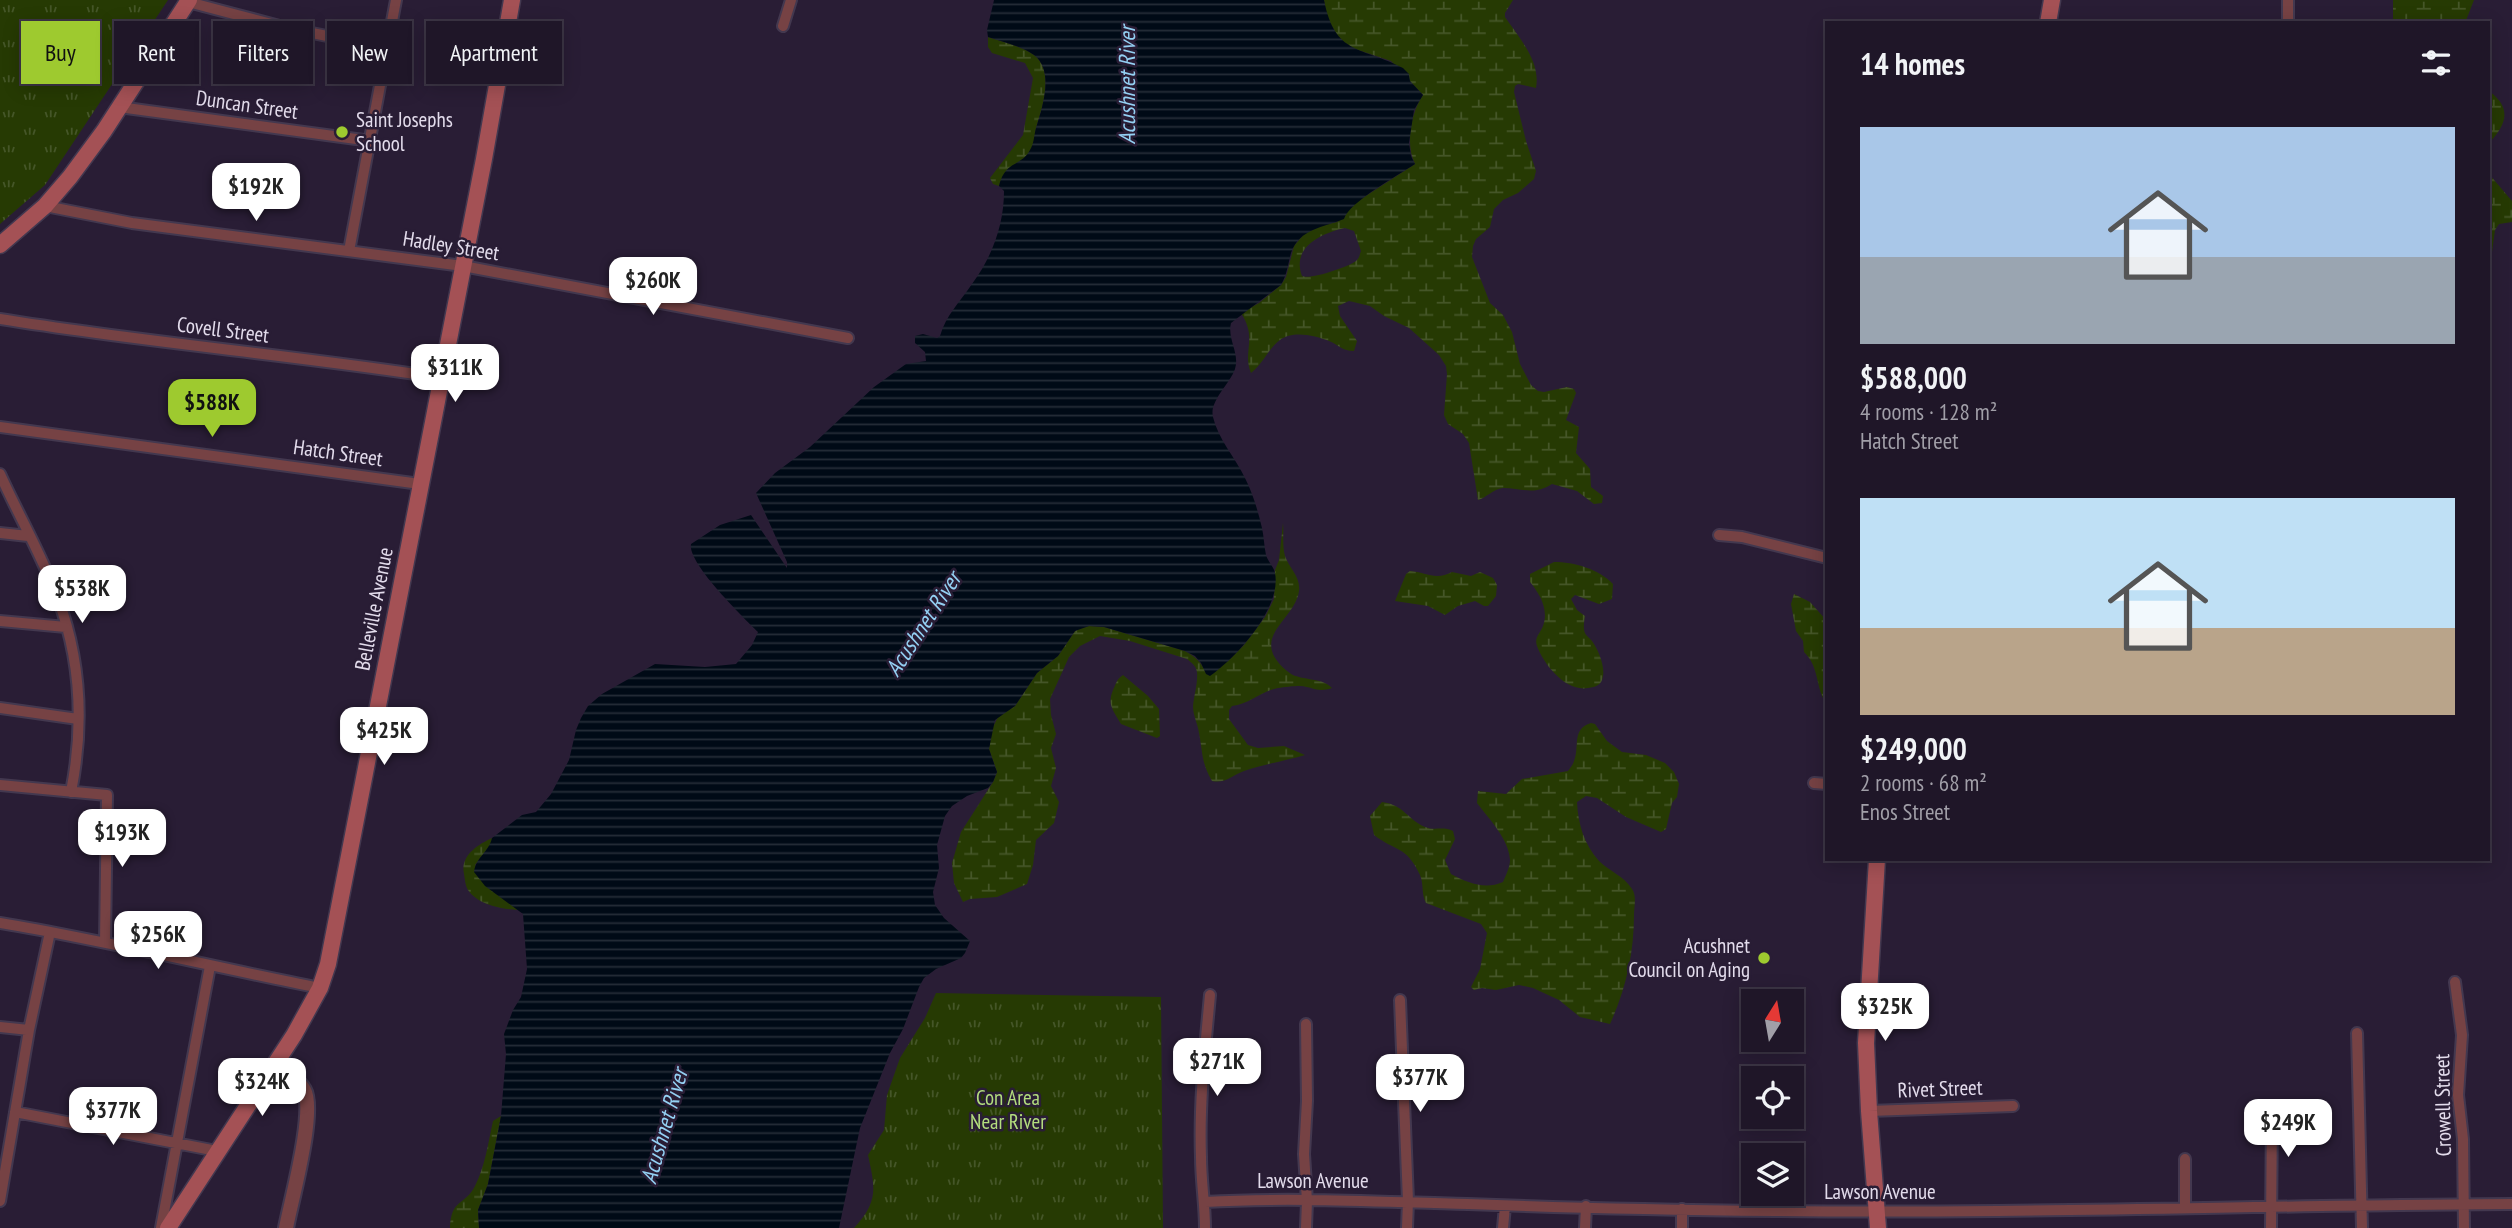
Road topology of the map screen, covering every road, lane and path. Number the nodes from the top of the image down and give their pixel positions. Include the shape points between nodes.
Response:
1 (396, 0) edge
2 (512, 0) edge
3 (791, 0) edge
4 (2052, 0) edge
5 (2288, 0) edge
6 (189, 1) edge
7 (392, 21) edge
8 (2048, 21) edge
9 (2288, 21) edge
10 (783, 26) dead end
11 (327, 36) edge
12 (381, 84) edge
13 (119, 107) junction
14 (371, 141) junction
15 (45, 206) junction
16 (0, 245) edge
17 (349, 251) junction
18 (463, 266) junction
19 (0, 319) edge
20 (848, 338) dead end
21 (442, 378) junction
22 (0, 427) edge
23 (0, 474) edge
24 (420, 484) junction
25 (0, 533) edge
26 (1719, 535) dead end
27 (28, 536) junction
28 (1825, 558) edge
29 (0, 621) edge
30 (66, 626) junction
31 (0, 708) edge
32 (78, 719) junction
33 (1814, 783) dead end
34 (1825, 783) edge
35 (0, 785) edge
36 (71, 792) junction
37 (1877, 861) edge
38 (0, 923) edge
39 (50, 932) junction
40 (105, 942) junction
41 (210, 967) junction
42 (2455, 982) dead end
43 (320, 988) junction
44 (1210, 995) dead end
45 (1399, 1000) dead end
46 (1306, 1024) dead end
47 (0, 1027) edge
48 (29, 1030) junction
49 (2357, 1033) dead end
50 (275, 1065) junction
51 (2013, 1106) dead end
52 (2272, 1110) dead end
53 (1869, 1111) junction
54 (15, 1112) junction
55 (0, 1129) edge
56 (12, 1129) junction
57 (177, 1144) junction
58 (217, 1151) junction
59 (2185, 1159) dead end
60 (0, 1201) edge
61 (1307, 1201) junction
62 (1408, 1201) junction
63 (1205, 1202) junction
64 (2361, 1204) junction
65 (2463, 1204) junction
66 (2512, 1204) edge
67 (1505, 1206) junction
68 (1586, 1206) junction
69 (2185, 1207) junction
70 (2272, 1208) junction
71 (1682, 1209) junction
72 (1876, 1210) junction
73 (162, 1228) edge
74 (168, 1228) edge
75 (286, 1228) edge
76 (1205, 1228) edge
77 (1306, 1228) edge
78 (1407, 1228) edge
79 (1503, 1228) edge
80 (1585, 1228) edge
81 (1682, 1228) edge
82 (1878, 1228) edge
83 (2271, 1228) edge
84 (2362, 1228) edge
85 (2464, 1228) edge

1 - 7 street
2 - 18 main road, Belleville Avenue
3 - 10 street
4 - 8 main road
5 - 9 street
6 - 11 street
6 - 13 main road
12 - 14 street
13 - 14 street, Duncan Street
13 - 15 main road
14 - 17 street
15 - 16 main road
15 - 17 street, Hadley Street via 132,223
17 - 18 street, Hadley Street
18 - 20 street, Hadley Street
18 - 21 main road, Belleville Avenue
19 - 21 street, Covell Street
21 - 24 main road, Belleville Avenue
22 - 24 street, Hatch Street
23 - 27 street
24 - 43 main road, Belleville Avenue via 351,850
25 - 27 street
26 - 28 street
27 - 30 street via 56,593
29 - 30 street
30 - 32 street via 76,672
31 - 32 street
32 - 36 street
33 - 34 street
35 - 36 street
36 - 40 street via 107,795
37 - 53 main road via 1867,1021
38 - 39 street
39 - 40 street
39 - 48 street
40 - 41 street
41 - 43 street
41 - 57 street
42 - 65 street, Crowell Street via 2462,1035 2458,1095
43 - 50 main road, Belleville Avenue
44 - 63 street via 1201,1085
45 - 62 street
46 - 61 street
47 - 48 street
48 - 54 street
49 - 64 street
50 - 58 main road, Belleville Avenue
50 - 75 street via 303,1088 308,1102
51 - 53 street, Rivet Street
52 - 70 street
53 - 72 main road
54 - 56 street
54 - 57 street
55 - 56 street
56 - 60 street
57 - 58 street
57 - 73 street
58 - 74 main road, Belleville Avenue
59 - 69 street
61 - 62 street, Lawson Avenue
61 - 63 street, Lawson Avenue
61 - 77 street
62 - 67 street, Lawson Avenue
62 - 78 street
63 - 76 street
64 - 65 street, Lawson Avenue
64 - 70 street, Lawson Avenue
64 - 84 street
65 - 66 street, Lawson Avenue
65 - 85 street, Crowell Street
67 - 68 street, Lawson Avenue
67 - 79 street
68 - 71 street, Lawson Avenue
68 - 80 street
69 - 70 street, Lawson Avenue
69 - 72 street, Lawson Avenue
70 - 83 street
71 - 72 street, Lawson Avenue
71 - 81 street
72 - 82 main road

